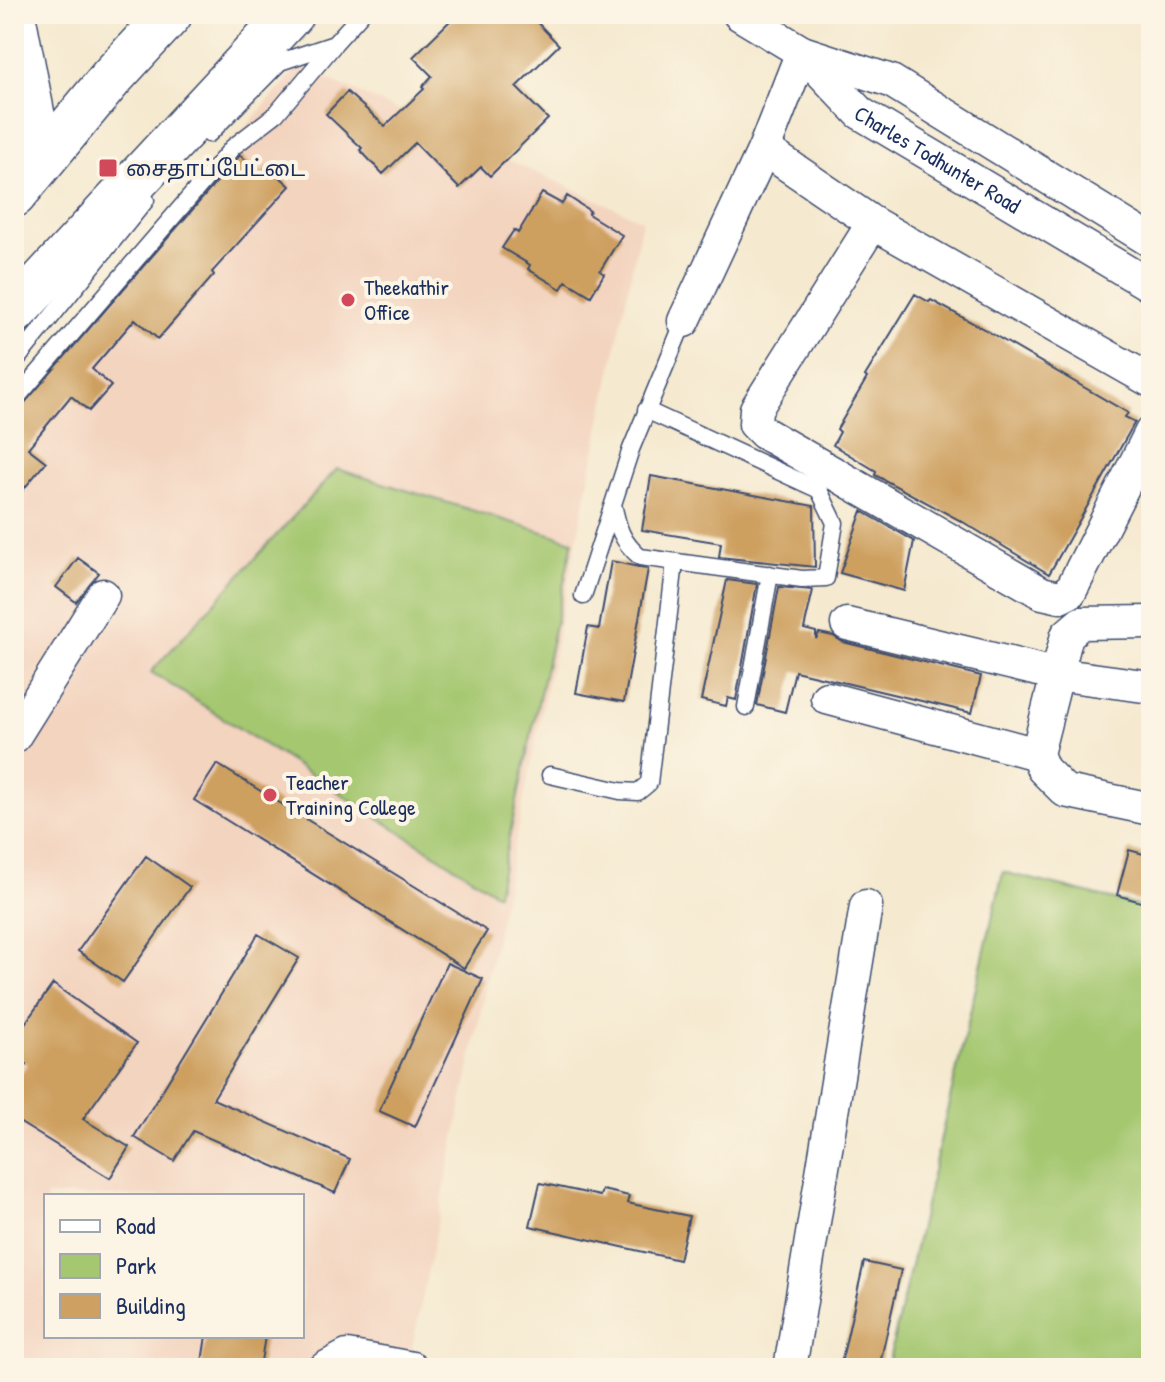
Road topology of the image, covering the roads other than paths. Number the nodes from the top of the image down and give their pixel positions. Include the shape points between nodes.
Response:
1 (19, 14) edge
2 (170, 14) edge
3 (291, 14) edge
4 (361, 14) edge
5 (739, 14) edge
6 (334, 44) junction
7 (802, 52) junction
8 (14, 149) edge
9 (764, 149) junction
10 (193, 150) dead end
11 (1031, 167) junction
12 (160, 183) dead end
13 (14, 195) edge
14 (1013, 204) junction
15 (873, 223) junction
16 (1151, 241) edge
17 (1151, 286) edge
18 (14, 312) edge
19 (684, 321) joint
20 (14, 363) edge
21 (1151, 381) edge
22 (14, 401) edge
23 (646, 410) junction
24 (1151, 432) edge
25 (613, 504) junction
26 (675, 562) junction
27 (770, 574) junction
28 (103, 595) dead end
29 (583, 596) dead end
30 (1151, 622) edge
31 (847, 624) dead end
32 (1055, 674) junction
33 (1151, 687) edge
34 (827, 698) dead end
35 (746, 707) dead end
36 (14, 737) edge
37 (1037, 754) junction
38 (550, 775) dead end
39 (1151, 809) edge
40 (866, 906) dead end
41 (325, 1368) edge
42 (412, 1368) edge
43 (790, 1368) edge

1 - 8 street via 39,117
2 - 13 main road
3 - 18 main road
4 - 6 lane
5 - 7 street, Charles Todhunter Road
6 - 10 lane via 280,62
6 - 22 lane via 276,114 233,147
7 - 9 street
7 - 11 street via 891,81
7 - 14 street, Charles Todhunter Road via 860,113
9 - 15 street
9 - 19 street
11 - 14 street
11 - 16 street
12 - 20 lane
14 - 17 street, Charles Todhunter Road
15 - 21 street
15 - 24 street via 756,409 755,424 764,433 1042,593 1060,597 1070,592
19 - 23 lane
23 - 25 lane
23 - 27 lane via 819,490 835,523 826,578
25 - 26 lane via 627,546 640,557
25 - 29 lane
26 - 27 lane
26 - 38 lane via 649,783 638,792 620,791
27 - 35 lane
28 - 36 street
30 - 32 street via 1081,623 1067,635
31 - 32 street
32 - 33 street
32 - 37 street
34 - 37 street
37 - 39 street via 1043,769 1065,791
40 - 43 street
41 - 42 street via 347,1356

